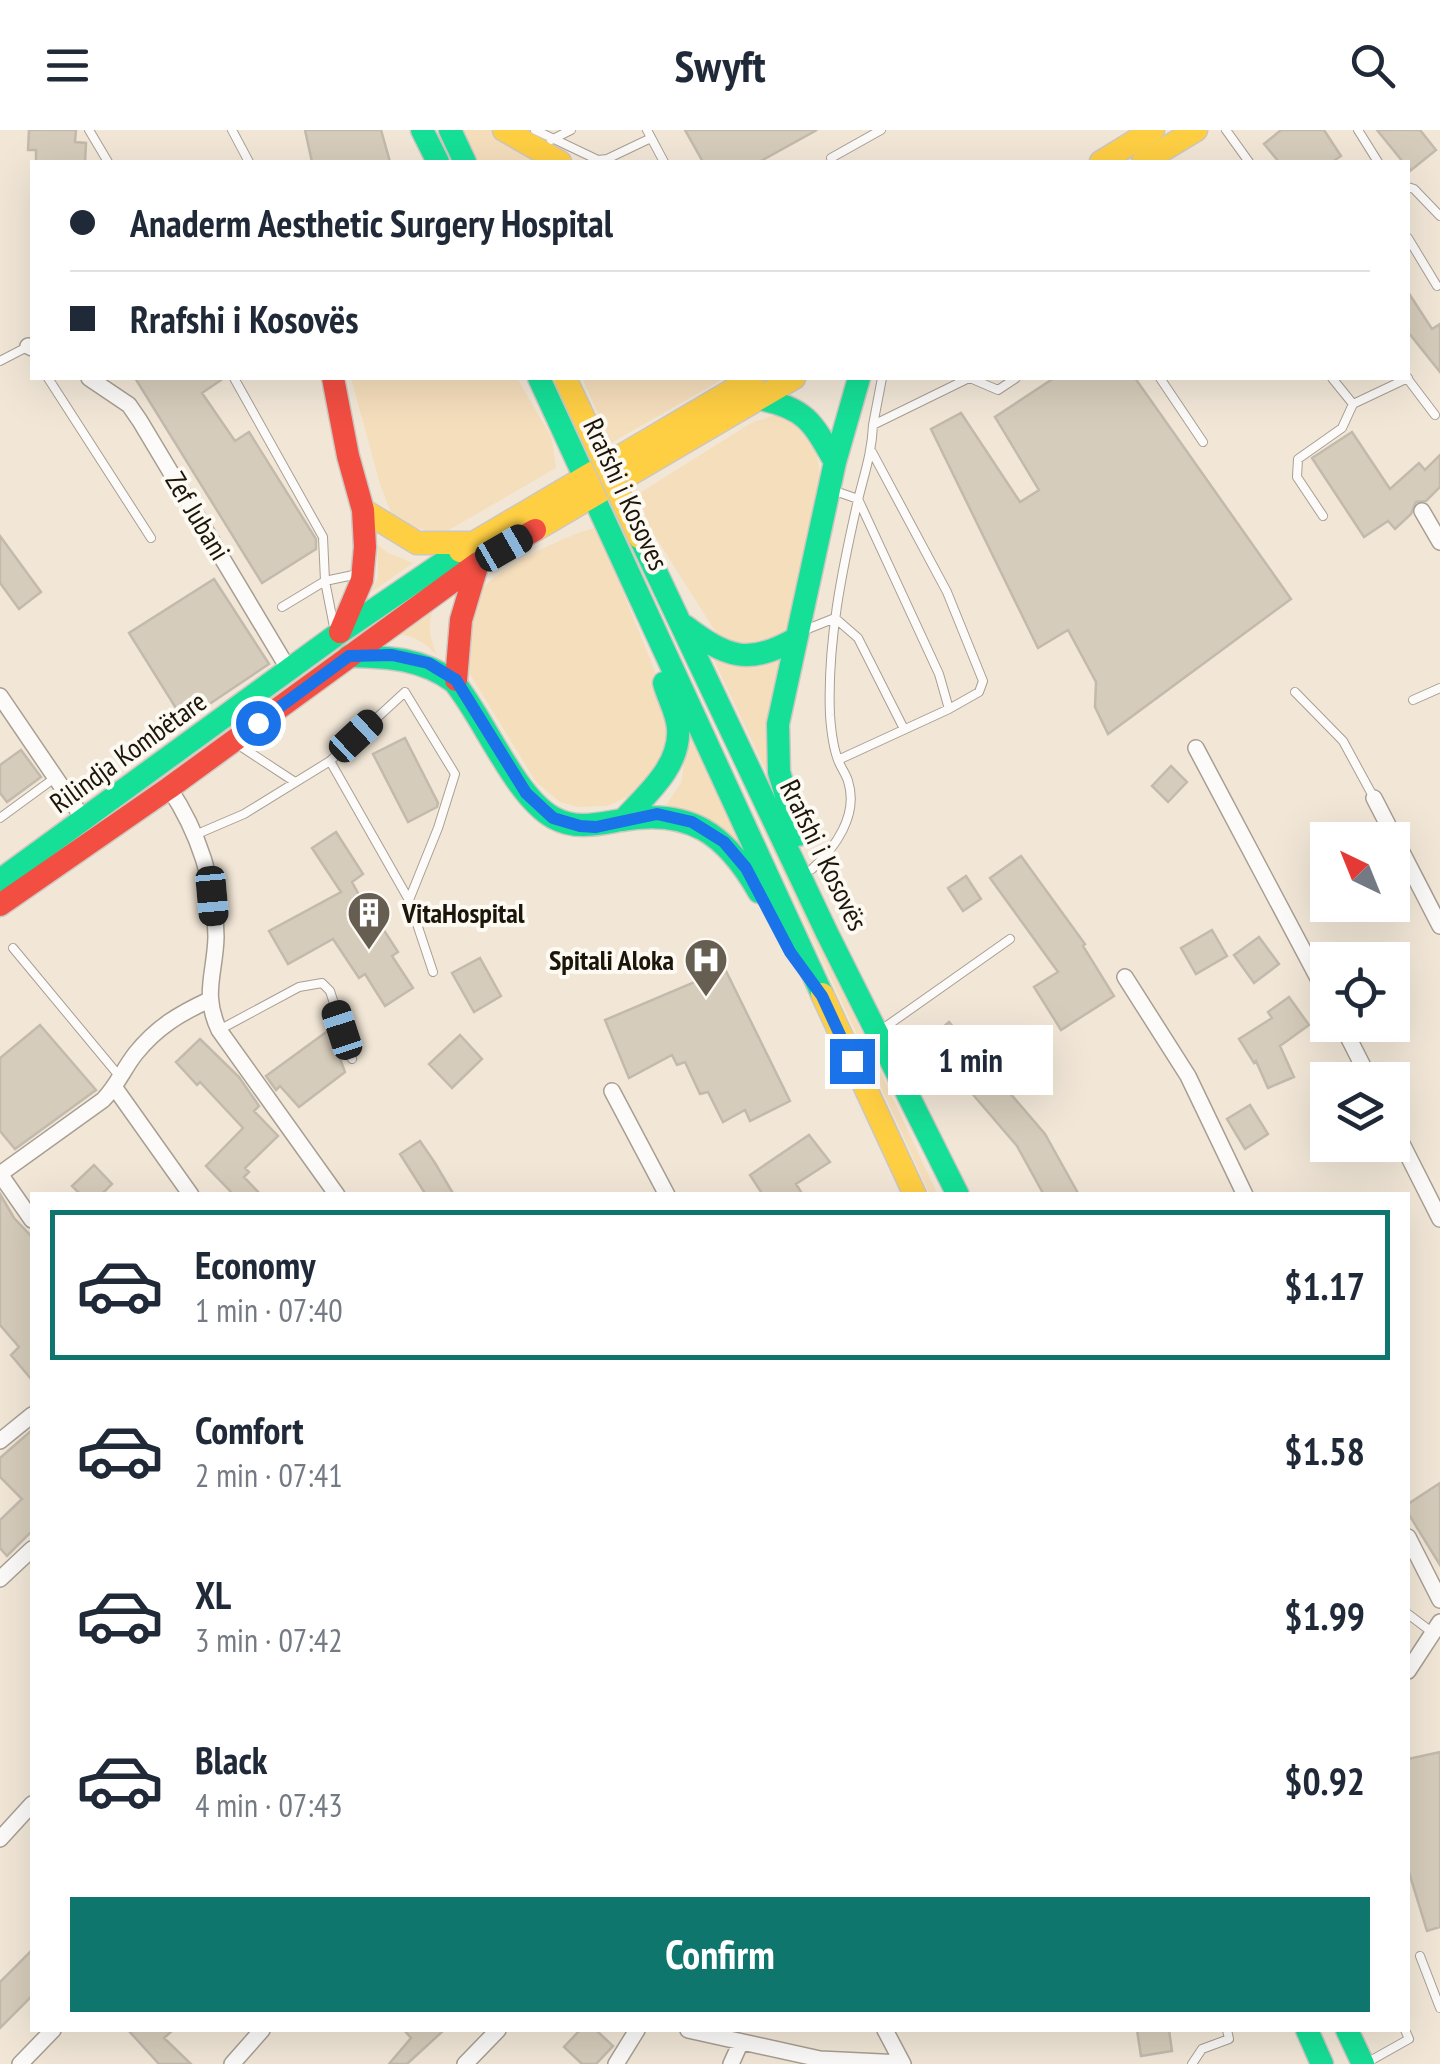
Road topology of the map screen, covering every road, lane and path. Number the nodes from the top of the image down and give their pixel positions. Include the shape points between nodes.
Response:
1 (88, 130) edge
2 (232, 130) edge
3 (408, 130) edge
4 (422, 130) edge
5 (450, 130) edge
6 (504, 130) edge
7 (536, 130) edge
8 (571, 130) edge
9 (881, 130) edge
10 (1196, 130) edge
11 (1226, 130) edge
12 (1358, 130) edge
13 (1143, 133) edge
14 (649, 134) edge
15 (551, 140) junction
16 (831, 158) dead end
17 (107, 160) edge
18 (248, 160) edge
19 (414, 160) edge
20 (437, 160) edge
21 (464, 160) edge
22 (556, 160) edge
23 (663, 160) edge
24 (1104, 160) edge
25 (1146, 160) edge
26 (1248, 160) edge
27 (1377, 160) edge
28 (1410, 188) edge
29 (1440, 216) edge
30 (1410, 241) edge
31 (1438, 286) edge
32 (30, 349) edge
33 (0, 361) edge
34 (49, 380) edge
35 (92, 380) edge
36 (235, 380) edge
37 (333, 380) edge
38 (540, 380) edge
39 (566, 380) edge
40 (787, 380) edge
41 (858, 380) edge
42 (882, 380) edge
43 (965, 380) edge
44 (974, 380) edge
45 (1013, 380) edge
46 (1161, 380) edge
47 (1334, 380) edge
48 (1404, 380) edge
49 (1409, 380) edge
50 (757, 388) edge
51 (1353, 404) junction
52 (1435, 415) dead end
53 (873, 425) junction
54 (1203, 442) dead end
55 (872, 452) junction
56 (835, 462) junction
57 (589, 487) junction
58 (830, 489) junction
59 (858, 499) junction
60 (363, 510) junction
61 (1422, 512) dead end
62 (1323, 516) dead end
63 (151, 538) dead end
64 (640, 538) joint
65 (1440, 542) edge
66 (475, 553) junction
67 (363, 576) junction
68 (325, 581) junction
69 (282, 608) dead end
70 (835, 618) junction
71 (682, 624) junction
72 (338, 634) junction
73 (659, 636) junction
74 (796, 636) junction
75 (349, 656) junction
76 (289, 670) junction
77 (456, 680) junction
78 (1440, 688) edge
79 (1295, 692) dead end
80 (0, 696) edge
81 (1413, 700) dead end
82 (949, 709) junction
83 (904, 729) junction
84 (233, 742) junction
85 (1196, 748) dead end
86 (838, 760) junction
87 (330, 761) junction
88 (56, 777) junction
89 (296, 782) junction
90 (169, 788) junction
91 (1374, 798) joint
92 (0, 818) edge
93 (85, 820) junction
94 (622, 820) junction
95 (195, 836) junction
96 (812, 869) junction
97 (0, 880) edge
98 (408, 900) junction
99 (0, 905) edge
100 (1440, 926) edge
101 (1010, 939) dead end
102 (12, 948) dead end
103 (1310, 963) edge
104 (434, 972) dead end
105 (1125, 977) dead end
106 (860, 995) junction
107 (822, 996) junction
108 (209, 1000) junction
109 (220, 1030) junction
110 (878, 1032) junction
111 (352, 1059) dead end
112 (118, 1082) junction
113 (612, 1090) dead end
114 (1410, 1160) edge
115 (0, 1174) edge
116 (189, 1192) edge
117 (335, 1192) edge
118 (664, 1192) edge
119 (914, 1192) edge
120 (957, 1192) edge
121 (1243, 1192) edge
122 (30, 1217) edge
123 (1440, 1219) edge
124 (30, 1416) edge
125 (0, 1441) edge
126 (1410, 1540) edge
127 (30, 1551) edge
128 (0, 1579) edge
129 (1440, 1600) edge
130 (1410, 1615) edge
131 (1436, 1628) edge
132 (1410, 1663) edge
133 (30, 1806) edge
134 (0, 1839) edge
135 (1420, 1956) dead end
136 (1440, 2008) edge
137 (51, 2032) edge
138 (260, 2032) edge
139 (496, 2032) edge
140 (636, 2032) edge
141 (704, 2032) edge
142 (886, 2032) edge
143 (1227, 2032) edge
144 (1309, 2032) edge
145 (1348, 2032) edge
146 (1406, 2032) edge
147 (745, 2037) edge
148 (866, 2063) edge
149 (902, 2063) edge
150 (20, 2064) edge
151 (232, 2064) edge
152 (465, 2064) edge
153 (616, 2064) edge
154 (731, 2064) edge
155 (1192, 2064) edge
156 (1322, 2064) edge
157 (1364, 2064) edge

1 - 17 lane
2 - 18 lane
3 - 19 main road
4 - 20 main road
5 - 21 main road
6 - 22 main road
7 - 15 lane
8 - 15 lane
9 - 16 lane
10 - 25 main road
11 - 26 lane
12 - 27 lane
13 - 24 main road
14 - 15 lane via 598,160
14 - 23 lane
28 - 29 lane
30 - 31 lane
32 - 33 lane
34 - 63 lane
35 - 76 street, Zef Jubani via 129,405 140,421
36 - 68 lane via 322,537
37 - 60 main road
38 - 57 main road, Rrafshi i Kosoves
39 - 64 main road, Rrafshi i Kosoves, bridge
40 - 50 main road
41 - 56 main road
42 - 53 lane
43 - 53 lane
44 - 45 lane via 998,390
46 - 54 lane
47 - 51 lane
48 - 51 lane
49 - 52 lane
50 - 56 main road via 807,414
50 - 57 main road
51 - 62 lane via 1342,428 1298,459 1297,476
53 - 55 lane
55 - 59 lane
55 - 82 lane via 947,592 983,682 979,692
56 - 58 main road
57 - 66 main road
57 - 73 main road, Rrafshi i Kosoves
58 - 59 lane
58 - 74 main road
59 - 70 lane
59 - 82 lane via 940,674
60 - 66 main road via 405,538
60 - 67 main road
61 - 65 street
64 - 71 main road, Rrafshi i Kosovës
66 - 72 main road, Rilindja Kombëtare
66 - 75 main road, Rilindja Kombëtare
66 - 77 main road via 455,642
67 - 68 lane
67 - 72 main road
68 - 69 lane
68 - 72 lane
70 - 74 lane
70 - 83 lane via 858,638
70 - 86 lane via 830,714
71 - 74 main road via 746,658 767,655
71 - 106 main road, Rrafshi i Kosovës
72 - 76 main road, Rilindja Kombëtare
73 - 94 main road via 676,746 657,782
73 - 107 main road, Rrafshi i Kosovës
74 - 96 main road via 776,747 790,814
75 - 77 main road via 428,663
75 - 84 main road, Rilindja Kombëtare
76 - 93 main road, Rilindja Kombëtare
77 - 94 main road via 540,808 580,826
78 - 81 lane
79 - 91 lane via 1332,727
80 - 88 street
82 - 83 lane
83 - 86 lane
84 - 89 lane
84 - 90 main road, Rilindja Kombëtare
85 - 103 street
86 - 96 lane via 850,784 850,808 832,851
87 - 89 lane
87 - 98 lane
87 - 98 lane via 404,692 455,774
88 - 92 lane
88 - 93 street
89 - 95 lane
90 - 95 street
90 - 99 main road, Rilindja Kombëtare
91 - 100 street
93 - 97 main road, Rilindja Kombëtare
94 - 107 main road via 675,817 724,842
95 - 108 street via 216,934
96 - 106 main road
98 - 104 lane
101 - 110 lane
102 - 112 lane
105 - 121 street via 1188,1076
106 - 110 main road, Rrafshi i Kosovës
107 - 119 main road, Rrafshi i Kosovës
108 - 109 street
108 - 112 street via 162,1024
109 - 111 lane via 299,987 322,984
109 - 117 street
110 - 120 main road, Rrafshi i Kosovës
112 - 115 street
112 - 116 street
113 - 118 street
114 - 123 street
115 - 122 street
124 - 125 street
126 - 129 street
127 - 128 street
130 - 131 lane
131 - 132 street
133 - 134 street
135 - 136 lane
137 - 150 street
138 - 151 street
139 - 152 street
140 - 153 street
141 - 147 street
142 - 149 street
143 - 155 lane via 1229,2039 1202,2049
144 - 156 main road
145 - 157 main road
146 - 157 lane via 1409,2039
147 - 148 street via 762,2048
147 - 154 street
148 - 149 street

